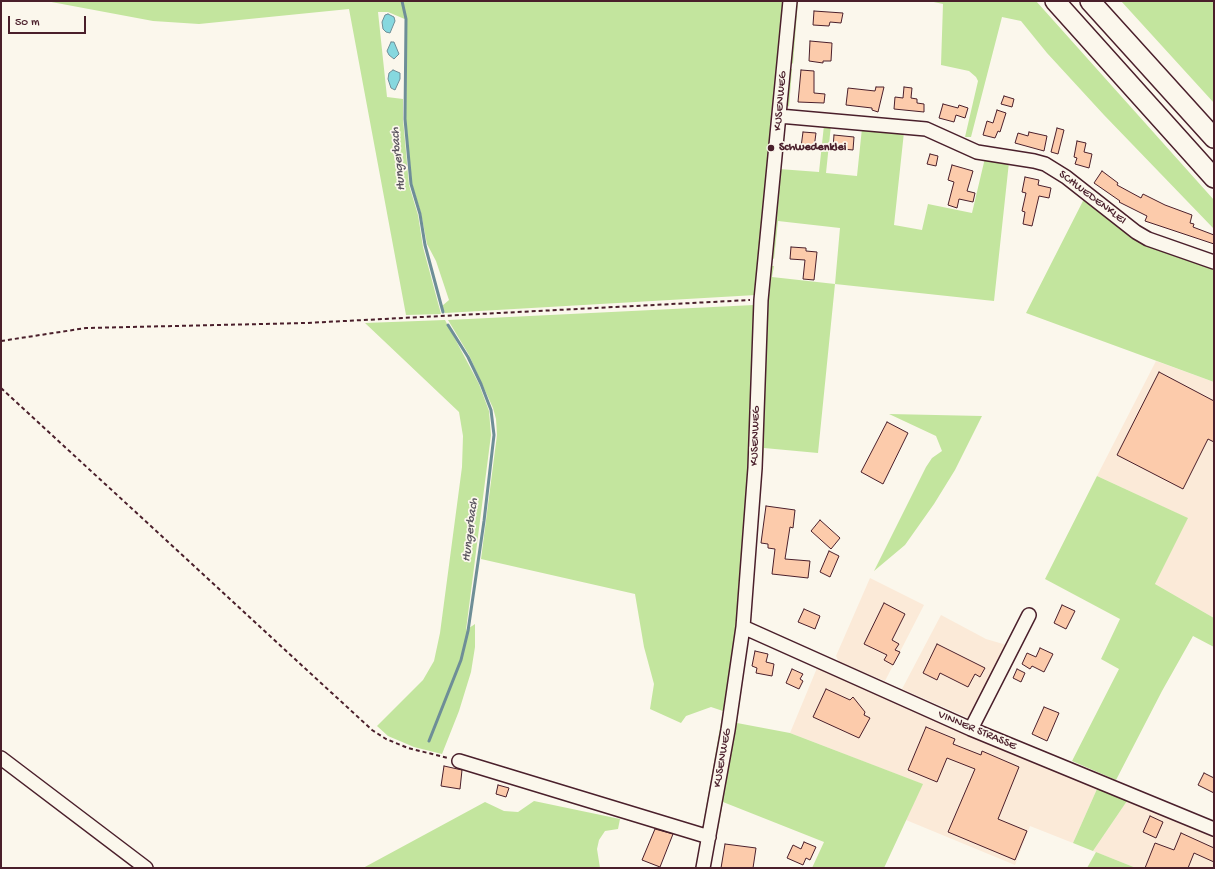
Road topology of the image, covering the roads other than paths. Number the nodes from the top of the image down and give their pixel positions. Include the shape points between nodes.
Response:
1 (790, 1) edge
2 (1055, 1) edge
3 (1090, 1) edge
4 (779, 116) junction
5 (1214, 138) edge
6 (1214, 178) edge
7 (1214, 262) edge
8 (1029, 615) dead end
9 (743, 627) junction
10 (971, 729) junction
11 (1, 758) edge
12 (459, 761) road end
13 (1214, 829) edge
14 (709, 837) junction
15 (146, 868) edge
16 (703, 868) edge

1 - 4 street, KUSENWEG
2 - 6 highway
3 - 5 highway
4 - 7 street, SCHWEDENKLEI via 926,129 977,152 1045,164 1142,235 1163,246
4 - 9 street, KUSENWEG via 761,300 755,468
8 - 10 street
9 - 10 street, VINNER STRASSE
9 - 14 street, KUSENWEG
10 - 13 street, VINNER STRASSE
11 - 15 street
12 - 14 street
14 - 16 street, KUSENWEG

